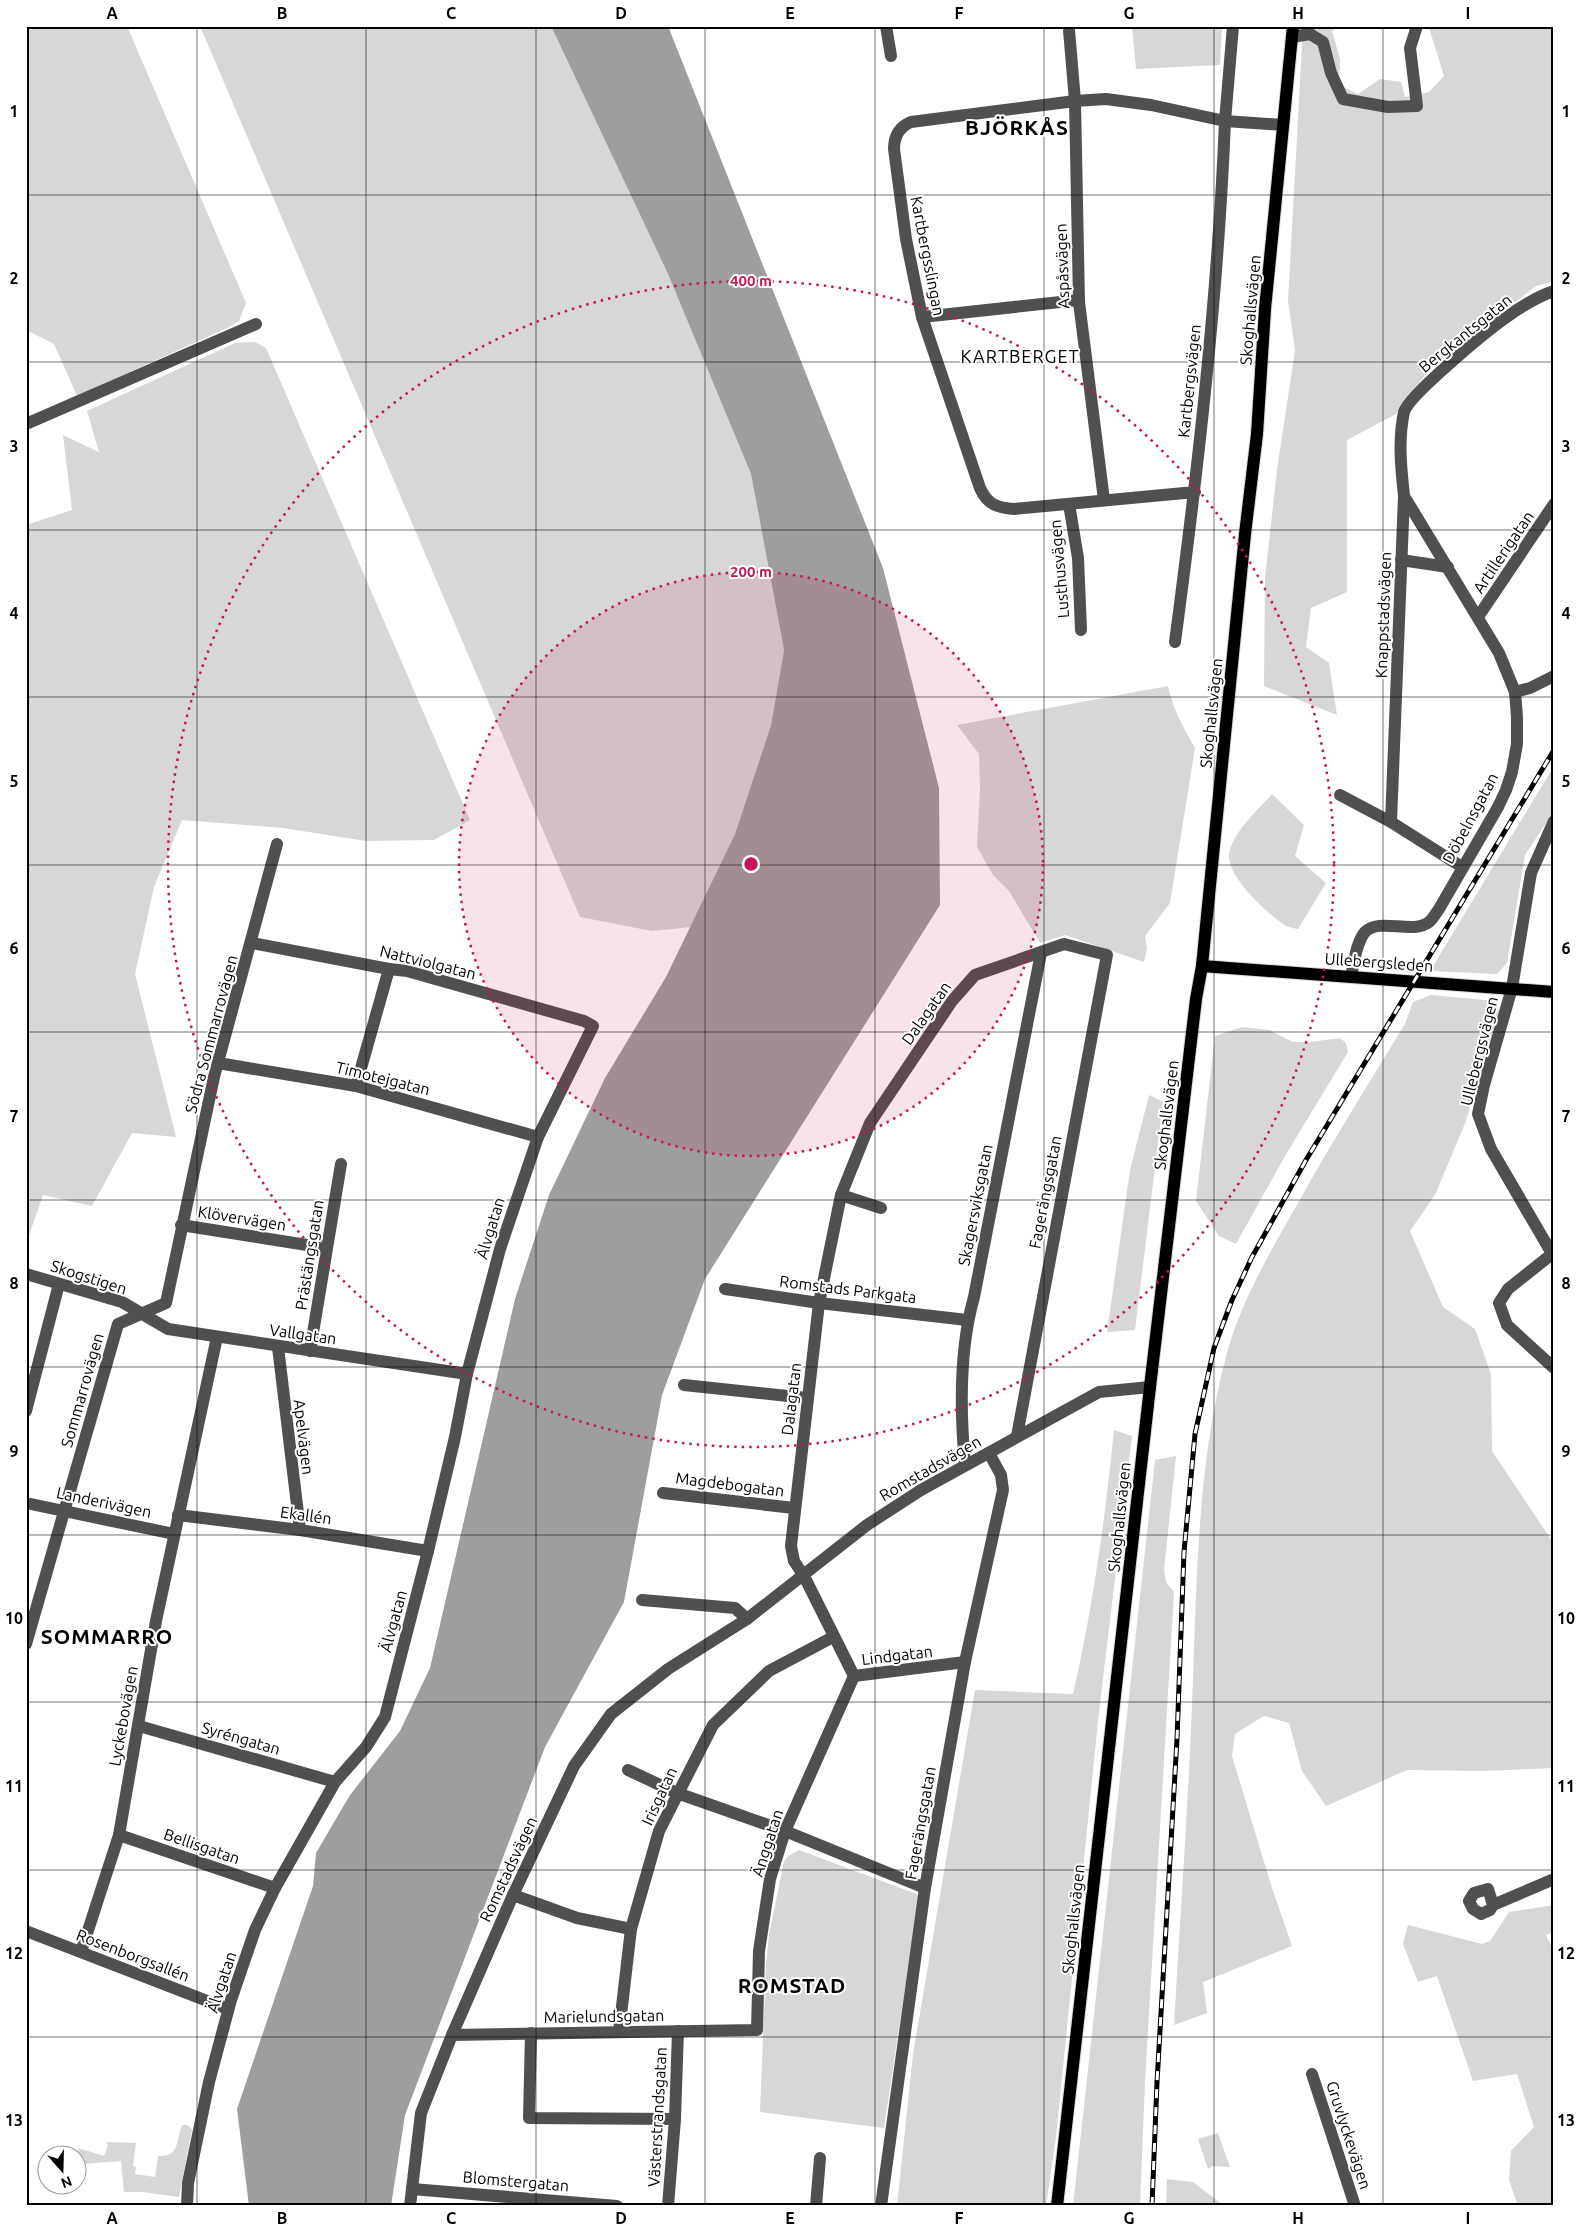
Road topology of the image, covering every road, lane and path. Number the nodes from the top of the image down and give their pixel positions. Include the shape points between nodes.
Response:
1 (886, 26) edge
2 (1233, 26) edge
3 (1417, 26) edge
4 (1068, 30) dead end
5 (1293, 32) edge
6 (891, 56) dead end
7 (1075, 101) junction
8 (1225, 121) junction
9 (1283, 125) junction
10 (1554, 292) edge
11 (1079, 300) junction
12 (922, 317) junction
13 (256, 324) dead end
14 (1405, 410) joint
15 (26, 424) edge
16 (1195, 492) junction
17 (1404, 496) junction
18 (1104, 500) junction
19 (1069, 504) junction
20 (1554, 504) edge
21 (1401, 560) junction
22 (1448, 567) junction
23 (1478, 618) junction
24 (1081, 630) dead end
25 (1175, 642) dead end
26 (1554, 676) edge
27 (1515, 692) junction
28 (1340, 795) dead end
29 (1554, 821) edge
30 (1391, 822) junction
31 (277, 844) dead end
32 (1462, 867) junction
33 (253, 938) junction
34 (1040, 953) junction
35 (1108, 955) joint
36 (1202, 966) junction
37 (389, 969) junction
38 (1351, 976) junction
39 (1512, 988) junction
40 (1554, 992) edge
41 (593, 1026) joint
42 (218, 1062) junction
43 (356, 1086) junction
44 (538, 1137) junction
45 (199, 1143) joint
46 (341, 1164) dead end
47 (841, 1195) junction
48 (881, 1208) dead end
49 (181, 1225) junction
50 (326, 1248) junction
51 (1553, 1256) edge
52 (26, 1274) edge
53 (59, 1284) junction
54 (725, 1289) dead end
55 (818, 1302) junction
56 (140, 1314) junction
57 (967, 1320) junction
58 (217, 1336) junction
59 (278, 1347) junction
60 (310, 1351) junction
61 (1554, 1368) edge
62 (467, 1374) junction
63 (684, 1385) dead end
64 (1150, 1387) junction
65 (808, 1398) junction
66 (26, 1411) edge
67 (1016, 1436) junction
68 (989, 1453) junction
69 (965, 1465) junction
70 (663, 1493) dead end
71 (26, 1503) edge
72 (794, 1508) junction
73 (65, 1510) junction
74 (178, 1515) junction
75 (300, 1530) junction
76 (174, 1534) junction
77 (428, 1551) junction
78 (804, 1576) junction
79 (642, 1600) dead end
80 (747, 1620) junction
81 (833, 1637) junction
82 (26, 1644) edge
83 (965, 1662) junction
84 (854, 1676) junction
85 (139, 1726) junction
86 (628, 1770) dead end
87 (335, 1782) junction
88 (677, 1793) junction
89 (785, 1832) junction
90 (119, 1835) junction
91 (1554, 1879) edge
92 (274, 1888) junction
93 (925, 1888) junction
94 (513, 1895) junction
95 (1493, 1905) dead end
96 (631, 1929) junction
97 (26, 1931) edge
98 (81, 1952) junction
99 (228, 2009) junction
100 (756, 2030) joint
101 (678, 2031) junction
102 (619, 2032) junction
103 (531, 2033) junction
104 (452, 2035) junction
105 (1312, 2074) dead end
106 (675, 2119) junction
107 (820, 2158) dead end
108 (412, 2189) junction
109 (187, 2206) edge
110 (410, 2206) edge
111 (617, 2206) edge
112 (668, 2206) edge
113 (816, 2206) edge
114 (881, 2206) edge
115 (1057, 2206) edge
116 (1355, 2206) edge

1 - 6 street
2 - 8 street, Kartbergsvägen
3 - 5 street via 1410,48 1417,106 1388,107 1343,99 1331,73 1323,42 1310,34
4 - 7 street, Aspåsvägen
5 - 9 main road, Skoghallsvägen
7 - 8 street, Kartbergsslingan via 1106,99
7 - 11 street, Aspåsvägen
7 - 12 street, Kartbergsslingan via 912,122 904,125 896,135 894,149 900,194
8 - 9 street, Kartbergsslingan
8 - 16 street, Kartbergsvägen via 1215,278
9 - 36 main road, Skoghallsvägen via 1265,309 1257,434 1244,534
10 - 14 street, Bergkantsgatan via 1541,295 1504,319 1420,391
11 - 12 street
11 - 18 street, Aspåsvägen
12 - 19 street, Kartbergsslingan via 986,500 1007,508
13 - 15 street
14 - 17 street, Knappstadsvägen via 1400,456
16 - 18 street, Kartbergsslingan
16 - 25 street, Kartbergsvägen
17 - 21 street, Knappstadsvägen
17 - 22 street, Döbelnsgatan
18 - 19 street, Kartbergsslingan
19 - 24 street, Lusthusvägen via 1078,558
20 - 23 street, Artillerigatan
21 - 22 street
21 - 30 street, Knappstadsvägen
22 - 23 street, Döbelnsgatan
23 - 27 street, Döbelnsgatan via 1499,653
26 - 27 street
27 - 32 street, Döbelnsgatan via 1517,744 1512,772 1498,807
28 - 30 street
29 - 39 street, Ullebergsvägen via 1531,873
30 - 32 street
31 - 33 street
32 - 38 street, Döbelnsgatan via 1429,922 1410,927 1376,926 1365,932
33 - 37 street, Nattviolgatan
33 - 42 street, Södra Sommarrovägen
34 - 35 street, Dalagatan via 1064,944
34 - 47 street, Dalagatan via 974,975 952,1001 870,1123
34 - 57 street, Skagersviksgatan
35 - 67 street, Fagerängsgatan
36 - 38 main road, Ullebergsleden
36 - 64 main road, Skoghallsvägen
37 - 41 street, Nattviolgatan via 407,971
37 - 43 street
38 - 39 main road, Ullebergsleden
39 - 40 main road, Ullebergsleden
39 - 51 street, Ullebergsvägen via 1478,1114 1491,1149
41 - 44 street, Älvgatan
42 - 43 street, Timotejgatan
42 - 45 street, Södra Sommarrovägen
43 - 44 street, Timotejgatan
44 - 62 street, Älvgatan via 500,1249
45 - 49 street, Sommarrovägen
46 - 50 street, Prästängsgatan
47 - 48 street
47 - 55 street, Dalagatan
49 - 50 street, Klövervägen
49 - 56 street, Sommarrovägen via 166,1303
50 - 60 street, Prästängsgatan
51 - 61 street, Ullebergsvägen via 1508,1289 1499,1303 1506,1325
52 - 53 street, Skogstigen
53 - 56 street, Skogstigen via 122,1302
53 - 66 street
54 - 55 street, Romstads Parkgata
55 - 57 street, Romstads Parkgata
55 - 65 street, Dalagatan
56 - 58 street, Vallgatan via 168,1329
56 - 73 street, Sommarrovägen via 118,1324
57 - 69 street, Skagersviksgatan via 961,1416
58 - 59 street, Vallgatan
58 - 74 street, Lyckebovägen
59 - 60 street, Vallgatan
59 - 75 street, Apelvägen
60 - 62 street, Vallgatan
62 - 77 street, Älvgatan
63 - 65 street
64 - 67 street, Romstadsvägen via 1099,1392
64 - 115 main road, Skoghallsvägen
65 - 72 street, Dalagatan
67 - 68 street, Romstadsvägen
68 - 69 street, Romstadsvägen
68 - 83 street, Fagerängsgatan via 1001,1475 1003,1490
69 - 78 street, Romstadsvägen via 867,1525
70 - 72 street, Magdebogatan
71 - 73 street, Landerivägen
72 - 78 street, Dalagatan via 791,1546 794,1561
73 - 76 street, Landerivägen
73 - 82 street, Sommarrovägen
74 - 75 street, Ekallén
74 - 76 street, Lyckebovägen
75 - 77 street, Ekallén
76 - 85 street, Lyckebovägen
77 - 87 street, Älvgatan via 385,1717 366,1747
78 - 80 street, Romstadsvägen
78 - 81 street, Lindgatan
79 - 80 street via 735,1608
80 - 94 street, Romstadsvägen via 668,1669 611,1714 574,1766
81 - 84 street, Lindgatan
81 - 88 street, Irisgatan via 769,1671 713,1725
83 - 84 street, Lindgatan
83 - 93 street, Fagerängsgatan
84 - 89 street, Änggatan
85 - 87 street, Syréngatan
85 - 90 street, Lyckebovägen
86 - 88 street
87 - 92 street, Älvgatan
88 - 89 street
88 - 96 street, Irisgatan via 659,1831
89 - 93 street
89 - 100 street, Änggatan via 770,1879 759,1951
90 - 92 street, Bellisgatan
90 - 98 street, Lyckebovägen
91 - 95 street
92 - 99 street, Älvgatan
93 - 114 street, Fagerängsgatan
94 - 96 street via 577,1918
94 - 104 street, Romstadsvägen
96 - 102 street, Irisgatan
97 - 98 street, Rosenborgsallén
98 - 99 street, Rosenborgsallén
99 - 109 street, Älvgatan via 200,2122 188,2183
100 - 101 street, Marielundsgatan
101 - 102 street, Marielundsgatan
101 - 106 street, Västerstrandsgatan
102 - 103 street, Marielundsgatan
103 - 104 street, Marielundsgatan
103 - 106 street via 529,2118
104 - 108 street, Romstadsvägen via 421,2113
105 - 116 street, Gruvlyckevägen
106 - 112 street, Västerstrandsgatan
107 - 113 street
108 - 110 street, Romstadsvägen
108 - 111 street, Blomstergatan

